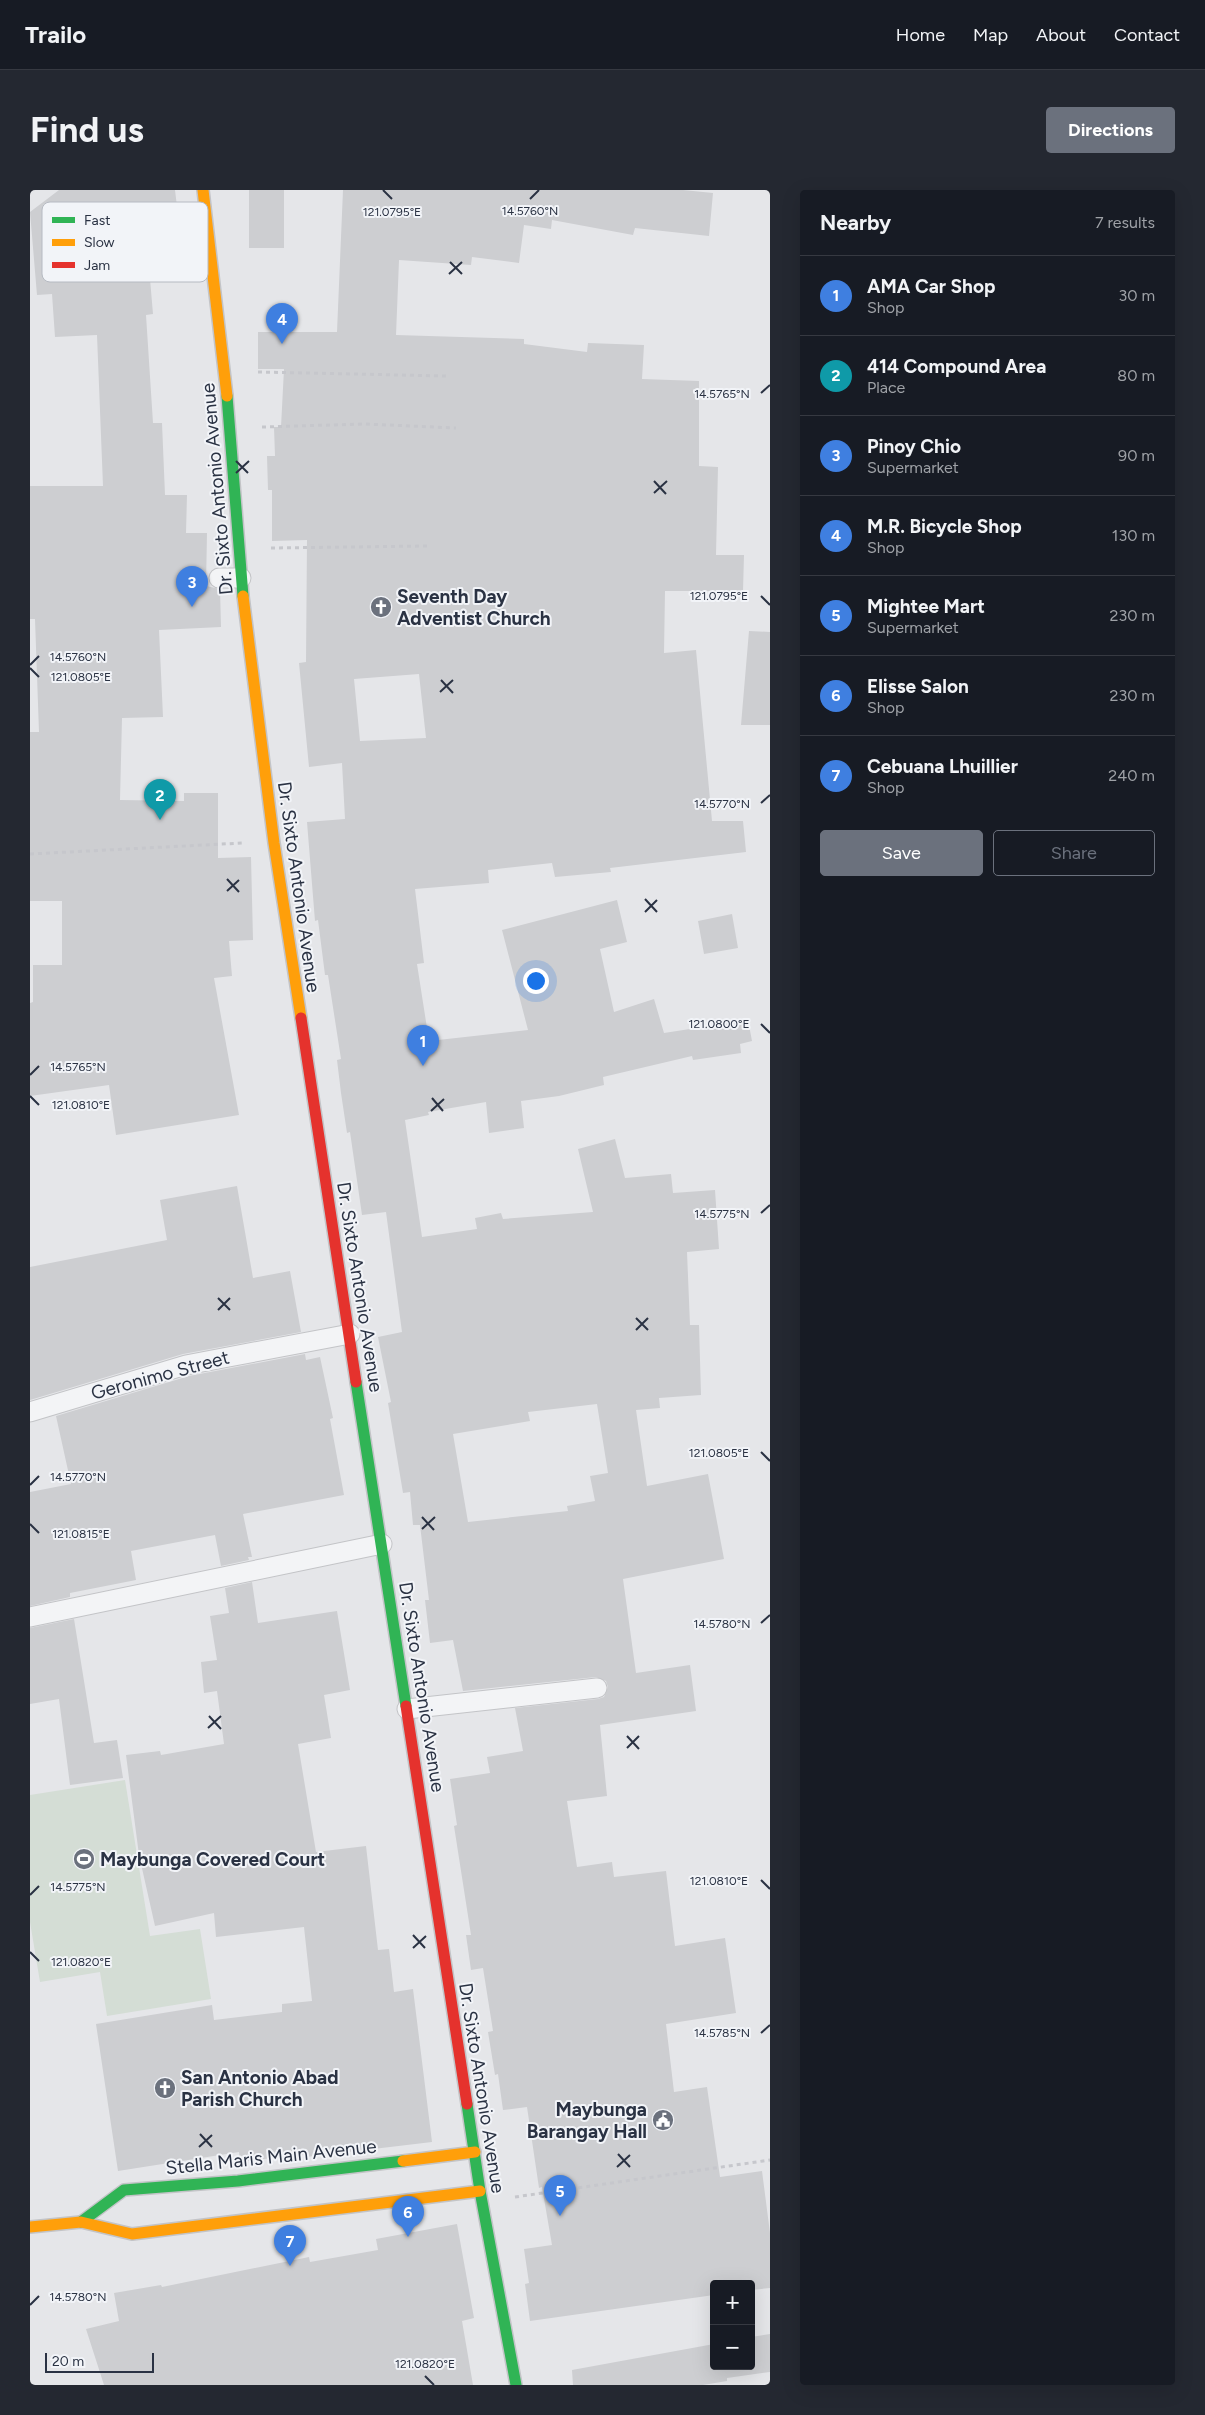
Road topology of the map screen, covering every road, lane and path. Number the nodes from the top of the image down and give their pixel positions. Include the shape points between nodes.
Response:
1 (208, 236) edge
2 (256, 372) dead end
3 (447, 376) dead end
4 (229, 428) junction
5 (456, 428) dead end
6 (428, 546) dead end
7 (238, 549) junction
8 (219, 578) dead end
9 (240, 578) junction
10 (231, 843) dead end
11 (30, 854) edge
12 (350, 1334) junction
13 (30, 1412) edge
14 (382, 1544) junction
15 (30, 1617) edge
16 (597, 1688) dead end
17 (407, 1708) junction
18 (475, 2152) junction
19 (770, 2160) edge
20 (481, 2196) junction
21 (81, 2222) junction
22 (30, 2227) edge
23 (516, 2385) edge

1 - 4 main road, Dr. Sixto Antonio Avenue
2 - 3 path
4 - 5 path via 365,424
4 - 7 main road, Dr. Sixto Antonio Avenue
6 - 7 path
7 - 9 main road, Dr. Sixto Antonio Avenue
8 - 9 lane
9 - 12 main road, Dr. Sixto Antonio Avenue via 274,843
10 - 11 path
12 - 13 lane, Geronimo Street via 186,1364
12 - 14 main road, Dr. Sixto Antonio Avenue
14 - 15 lane
14 - 17 main road, Dr. Sixto Antonio Avenue
16 - 17 lane
17 - 18 main road, Dr. Sixto Antonio Avenue
18 - 20 main road, Dr. Sixto Antonio Avenue
18 - 21 main road, Stella Maris Main Avenue via 238,2181 124,2190
19 - 20 path
20 - 21 main road via 132,2234
20 - 23 main road, Dr. Sixto Antonio Avenue
21 - 22 main road

